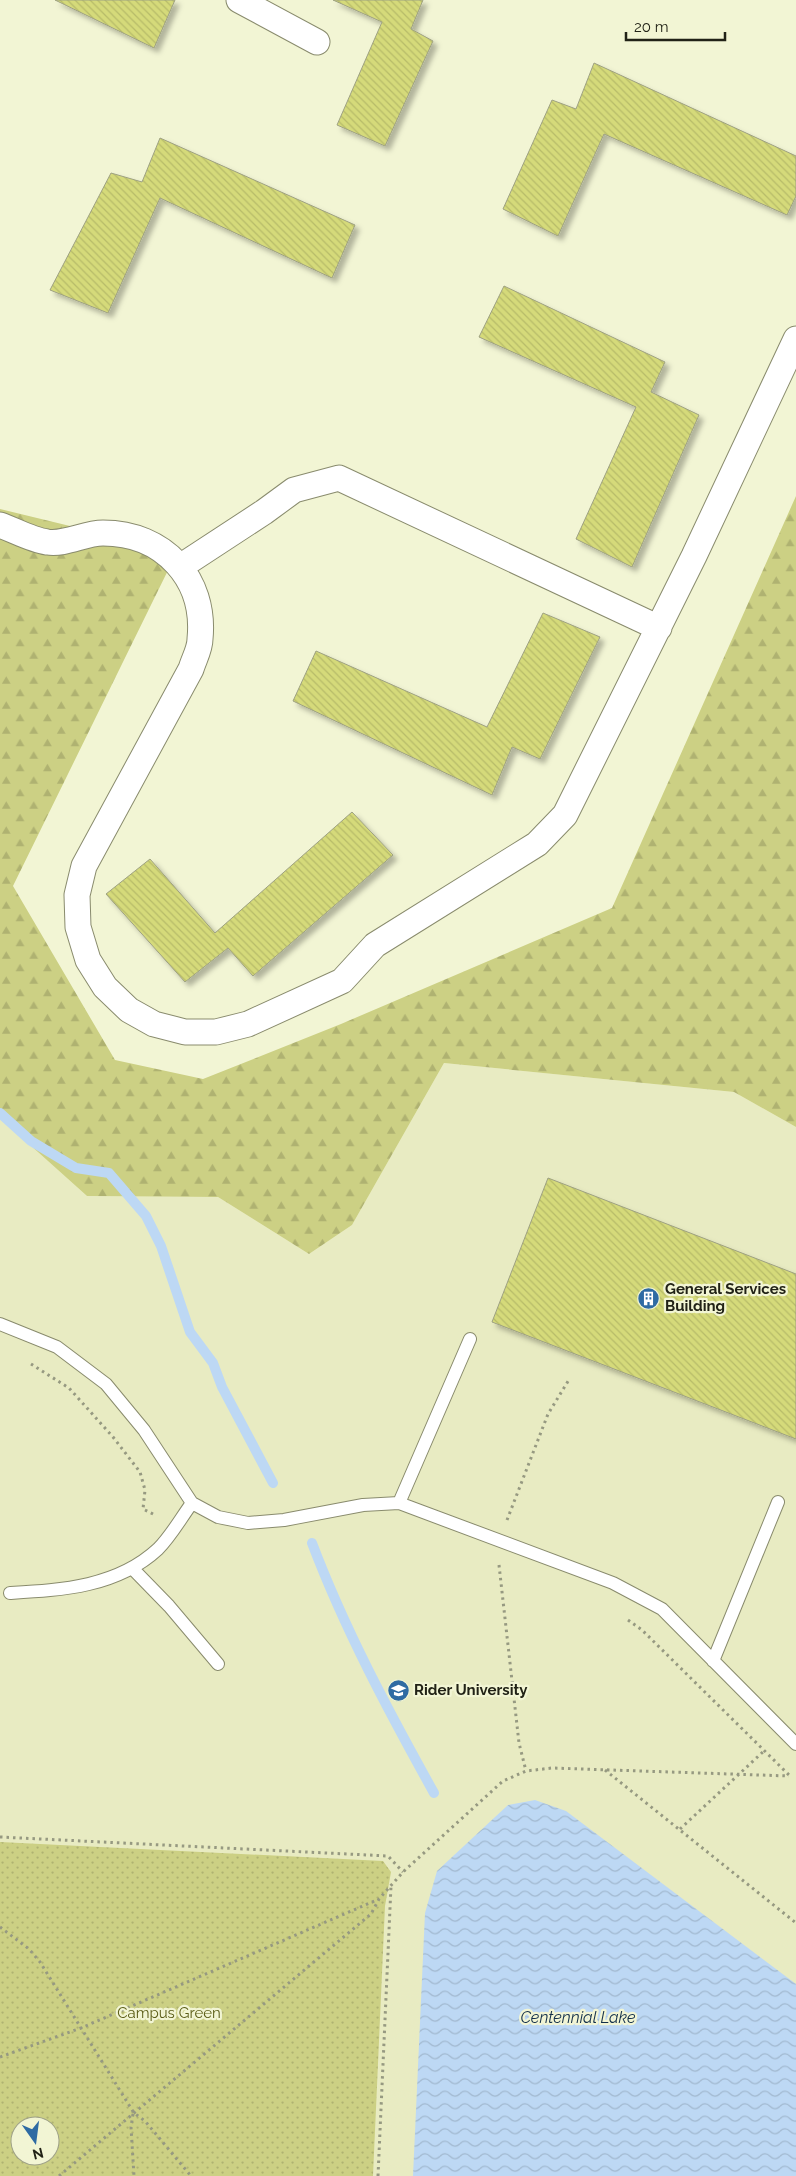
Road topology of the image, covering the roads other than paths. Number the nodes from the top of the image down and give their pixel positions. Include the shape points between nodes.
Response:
1 (239, 0) edge
2 (317, 42) dead end
3 (796, 339) edge
4 (0, 524) edge
5 (180, 567) junction
6 (659, 628) junction
7 (0, 1324) edge
8 (470, 1339) dead end
9 (778, 1502) dead end
10 (192, 1503) junction
11 (399, 1503) junction
12 (132, 1568) junction
13 (10, 1593) dead end
14 (713, 1661) junction
15 (218, 1664) dead end
16 (796, 1744) edge

1 - 2 street
3 - 6 street
4 - 5 street via 46,542 66,542 101,533 128,534 154,544
5 - 6 street via 294,490 339,478
5 - 6 street via 193,586 200,612 200,641 191,668 84,866 77,896 78,927 88,960 105,987 129,1010 154,1024 185,1032 216,1032 248,1024 342,981 375,945 537,844 566,815 575,800
7 - 10 lane via 57,1347 106,1384 144,1430
8 - 11 lane
9 - 14 lane
10 - 11 lane via 218,1517 248,1523 284,1520 363,1505
10 - 12 lane via 158,1548
11 - 14 lane via 613,1583 662,1610
12 - 13 lane via 96,1583 59,1590
12 - 15 lane
14 - 16 lane

